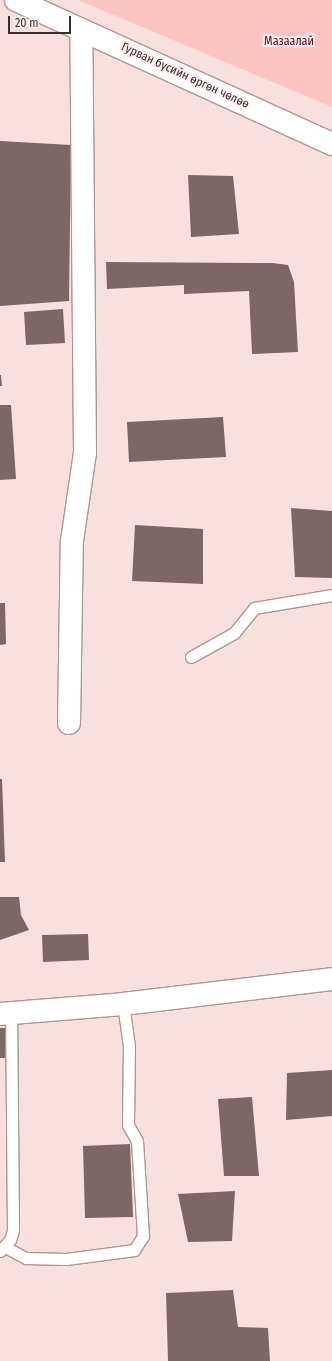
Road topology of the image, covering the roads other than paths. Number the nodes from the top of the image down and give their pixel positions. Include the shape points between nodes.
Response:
1 (16, 0) edge
2 (81, 30) junction
3 (332, 144) edge
4 (332, 595) edge
5 (191, 657) dead end
6 (69, 723) dead end
7 (332, 979) edge
8 (123, 1004) junction
9 (5, 1013) edge
10 (3, 1249) edge

1 - 2 street, Гурван бүсийн өргөн чөлөө
2 - 3 street, Гурван бүсийн өргөн чөлөө
2 - 6 street via 85,454 72,541
4 - 5 lane via 254,608 234,633
7 - 8 street
8 - 9 street
8 - 10 lane via 129,1046 128,1125 137,1141 143,1236 134,1250 66,1259 26,1258
9 - 10 lane via 13,1230

